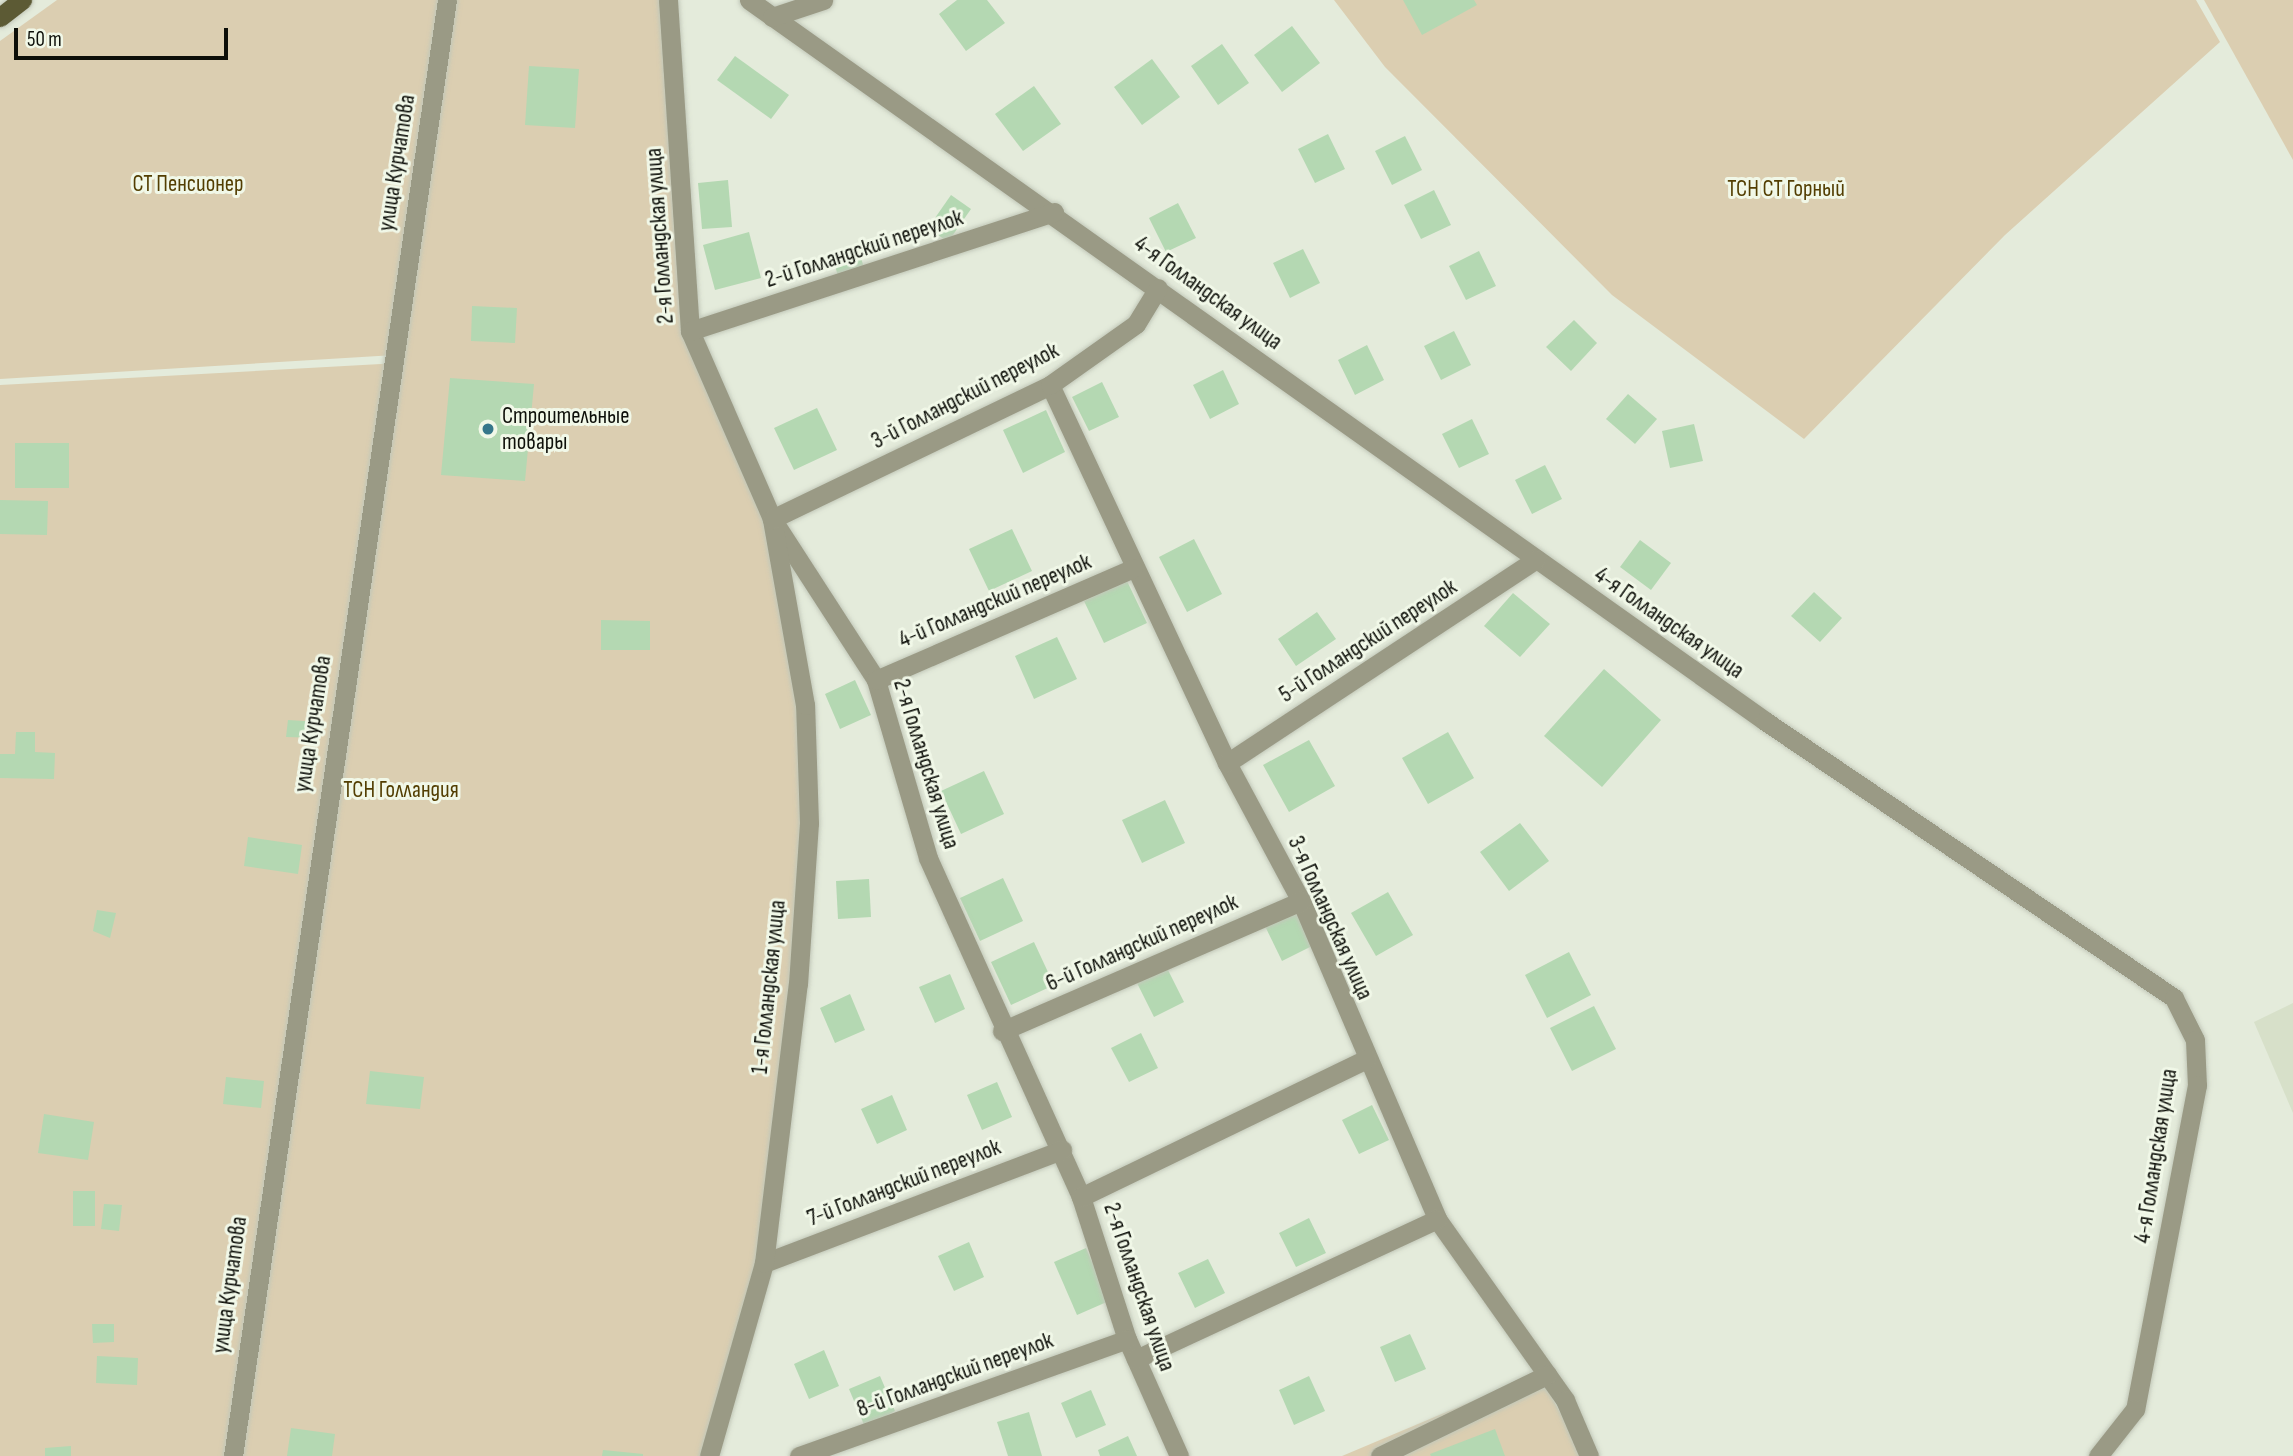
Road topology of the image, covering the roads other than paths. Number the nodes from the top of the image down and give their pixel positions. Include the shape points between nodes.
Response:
1 (22, 0) edge
2 (447, 0) edge
3 (668, 0) edge
4 (749, 0) edge
5 (823, 0) edge
6 (0, 17) edge
7 (772, 17) junction
8 (1054, 212) junction
9 (1158, 288) junction
10 (690, 331) junction
11 (1050, 385) junction
12 (772, 519) junction
13 (1536, 559) junction
14 (1133, 568) junction
15 (876, 680) junction
16 (1227, 763) junction
17 (1301, 901) junction
18 (1002, 1031) junction
19 (1366, 1059) junction
20 (1062, 1150) junction
21 (1081, 1196) junction
22 (1437, 1219) junction
23 (764, 1263) junction
24 (1127, 1339) junction
25 (1136, 1359) junction
26 (1547, 1375) junction
27 (233, 1456) edge
28 (709, 1456) edge
29 (799, 1456) edge
30 (1178, 1456) edge
31 (1380, 1456) edge
32 (1589, 1456) edge
33 (2098, 1456) edge

1 - 6 main road
2 - 27 street, улица Курчатова
3 - 10 street, 2-я Голландская улица
4 - 7 street, 4-я Голландская улица
5 - 7 street
7 - 8 street, 4-я Голландская улица
8 - 9 street, 4-я Голландская улица
8 - 10 street, 2-й Голландский переулок
9 - 11 street, 3-й Голландский переулок via 1136,324
9 - 13 street, 4-я Голландская улица
10 - 12 street, 2-я Голландская улица
11 - 12 street, 3-й Голландский переулок
11 - 14 street, 3-я Голландская улица
12 - 15 street, 2-я Голландская улица
12 - 23 street, 1-я Голландская улица via 805,705 808,823 798,984
13 - 16 street, 5-й Голландский переулок
13 - 33 street, 4-я Голландская улица via 2174,998 2194,1040 2197,1084 2136,1409
14 - 15 street, 4-й Голландский переулок
14 - 16 street, 3-я Голландская улица
15 - 18 street, 2-я Голландская улица via 928,858
16 - 17 street, 3-я Голландская улица
17 - 18 street, 6-й Голландский переулок
17 - 19 street, 3-я Голландская улица
18 - 20 street, 2-я Голландская улица
19 - 21 street
19 - 22 street, 3-я Голландская улица
20 - 21 street, 2-я Голландская улица
20 - 23 street, 7-й Голландский переулок
21 - 24 street, 2-я Голландская улица
22 - 25 street
22 - 26 street, 3-я Голландская улица
23 - 28 street, 1-я Голландская улица
24 - 25 street, 2-я Голландская улица
24 - 29 street, 8-й Голландский переулок
25 - 30 street, 2-я Голландская улица
26 - 31 street
26 - 32 street, 3-я Голландская улица

